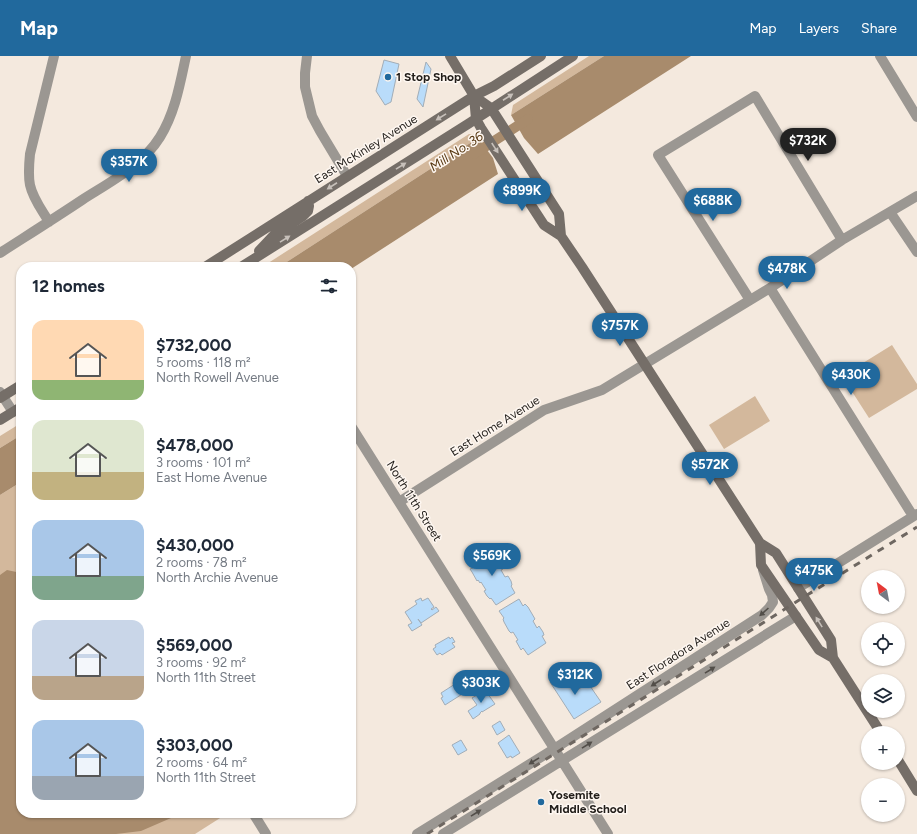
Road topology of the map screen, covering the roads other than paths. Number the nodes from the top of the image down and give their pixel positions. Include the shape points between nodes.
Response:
1 (54, 56) edge
2 (186, 56) edge
3 (307, 56) edge
4 (450, 56) edge
5 (541, 56) edge
6 (573, 56) edge
7 (880, 56) edge
8 (474, 96) junction
9 (491, 108) junction
10 (917, 117) edge
11 (476, 119) junction
12 (347, 176) junction
13 (917, 196) edge
14 (308, 201) junction
15 (890, 212) junction
16 (49, 222) junction
17 (561, 236) junction
18 (842, 240) junction
19 (917, 252) edge
20 (0, 253) edge
21 (214, 262) edge
22 (247, 262) edge
23 (248, 262) edge
24 (770, 288) junction
25 (750, 300) junction
26 (644, 364) junction
27 (16, 388) edge
28 (1, 396) edge
29 (16, 409) edge
30 (16, 411) edge
31 (0, 420) edge
32 (356, 434) edge
33 (399, 502) junction
34 (915, 515) edge
35 (760, 543) junction
36 (761, 565) junction
37 (798, 588) junction
38 (796, 616) junction
39 (833, 658) junction
40 (877, 726) edge
41 (554, 748) junction
42 (561, 761) junction
43 (904, 770) edge
44 (917, 790) edge
45 (256, 818) edge
46 (266, 834) edge
47 (417, 834) edge
48 (443, 834) edge
49 (608, 834) edge

1 - 16 street via 30,154 29,170 30,186
2 - 16 street via 175,106 160,138 144,157 122,175
3 - 12 street via 305,87 312,116
4 - 8 main road
5 - 8 main road, East McKinley Avenue
9 -> 6 main road
7 - 10 street
8 - 9 main road
8 - 11 main road
8 -> 12 main road, East McKinley Avenue
9 - 11 main road
9 - 17 main road via 559,214
11 -> 17 main road via 544,225
23 -> 11 main road
12 -> 14 main road, East McKinley Avenue
13 - 15 street, East Home Avenue
14 - 21 main road, East McKinley Avenue
14 - 22 main road via 308,210 303,216 275,234
15 - 18 street, East Home Avenue
15 - 19 street
16 - 20 street
17 - 26 main road
18 - 24 street, East Home Avenue
18 - 25 street via 755,96 658,155
24 - 25 street, East Home Avenue
24 - 34 street
25 - 26 street, East Home Avenue
26 - 33 street, East Home Avenue via 602,390 544,410
26 - 35 main road
27 - 28 main road
28 - 29 street
30 - 31 main road
32 - 33 street, North 11th Street
33 - 41 street, North 11th Street
34 - 37 street
35 - 36 main road
35 - 37 main road via 776,553
36 - 38 main road
36 -> 41 street, East Floradora Avenue via 772,595 772,602 762,615
39 -> 37 main road via 830,640
38 - 39 main road via 819,650
42 -> 38 street
39 - 40 main road
41 - 42 street, North 11th Street
41 -> 47 street, East Floradora Avenue
48 -> 42 street
42 - 49 street, North 11th Street
43 - 44 main road
45 - 46 street

